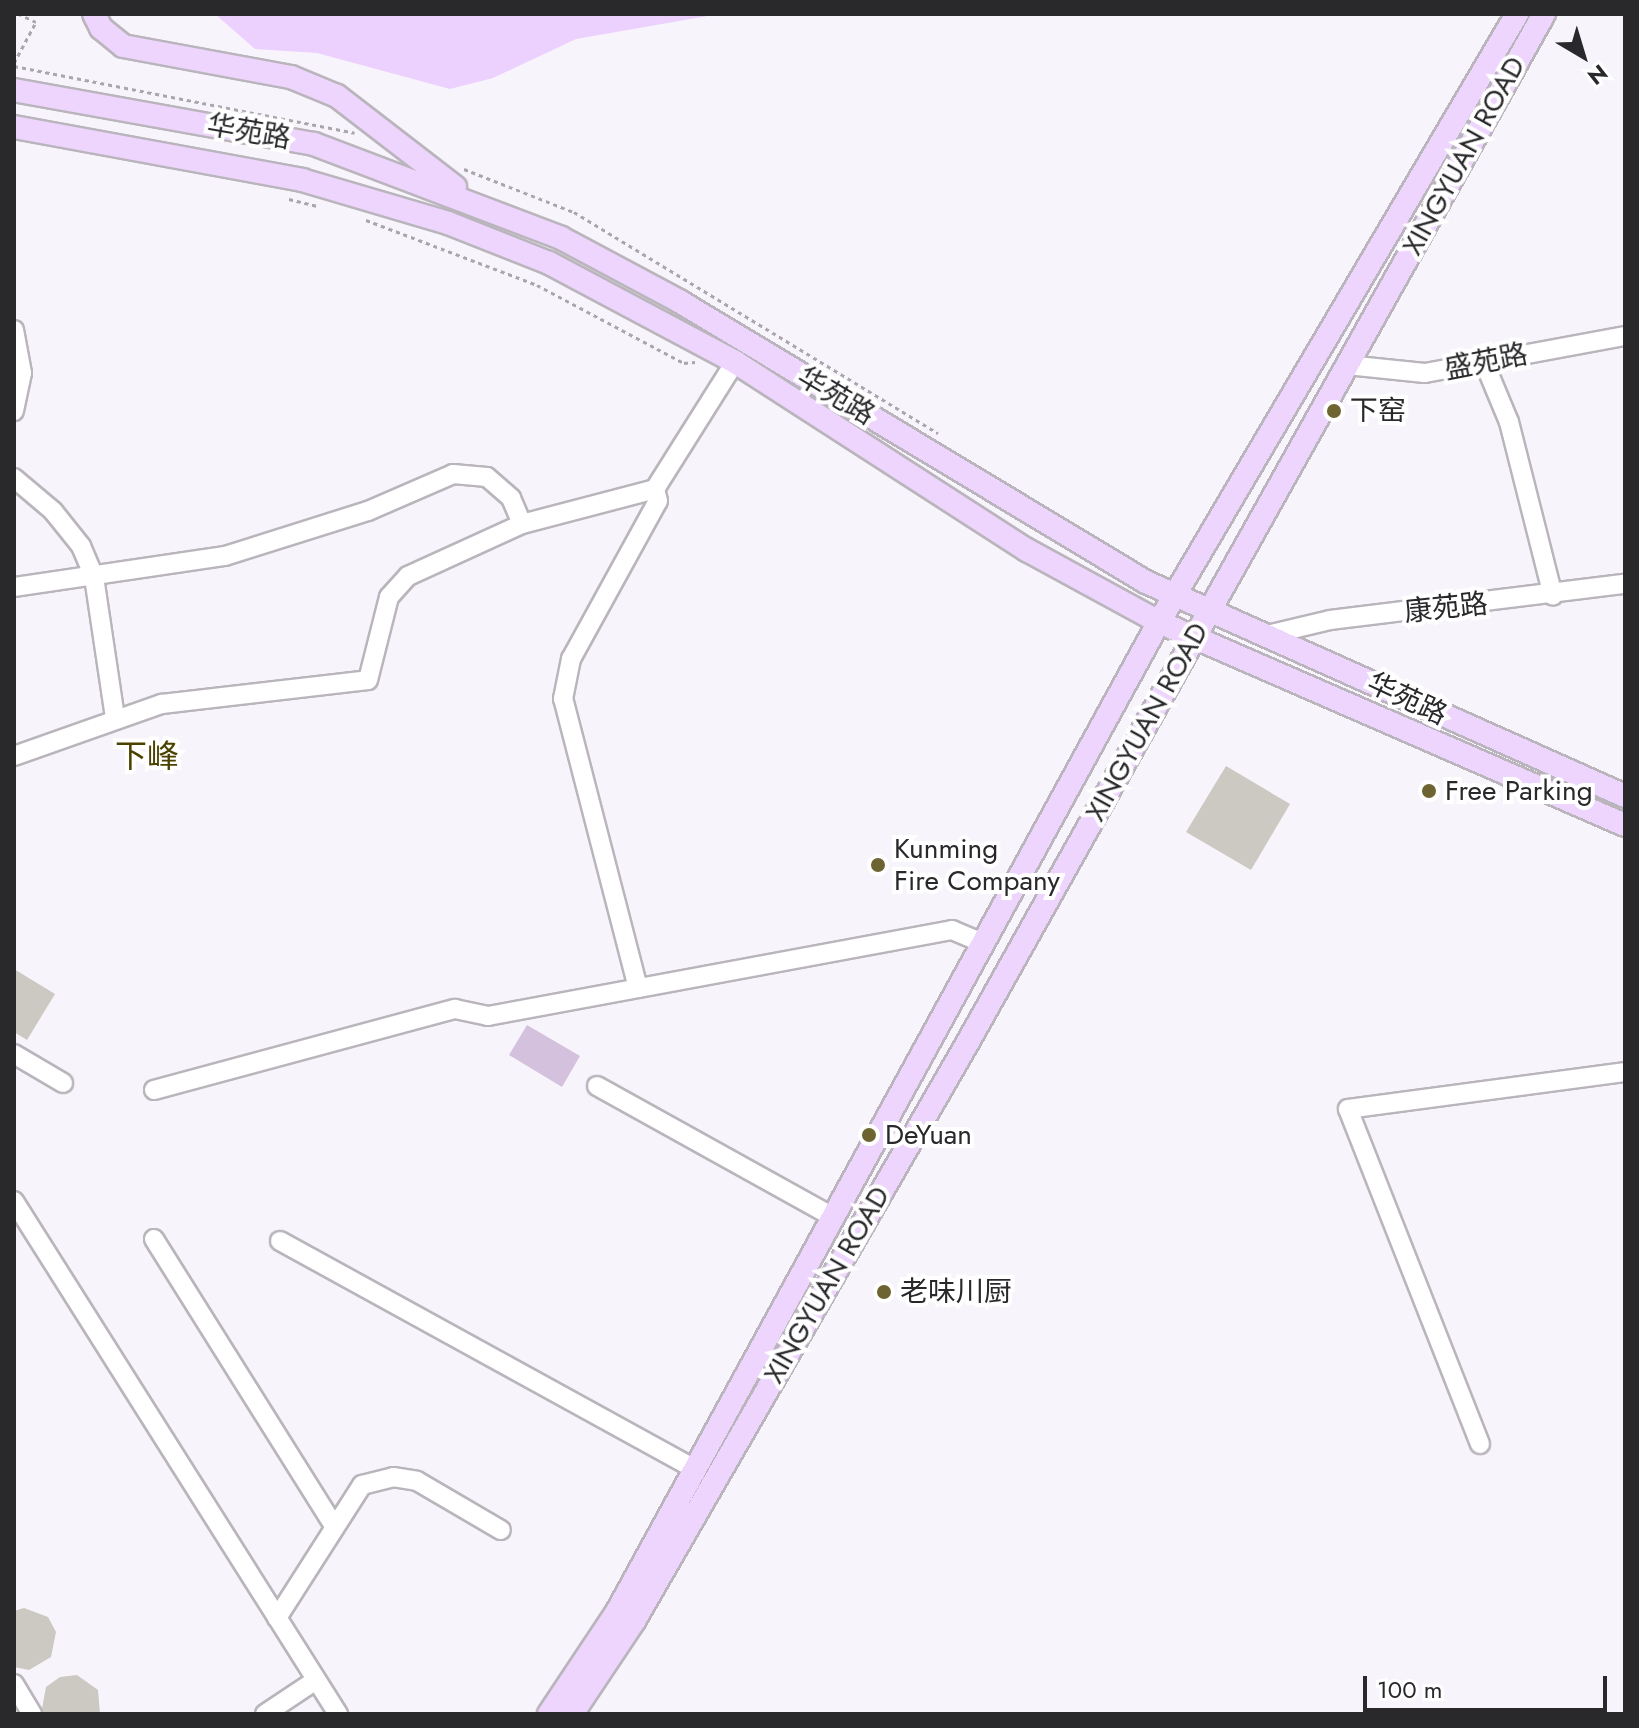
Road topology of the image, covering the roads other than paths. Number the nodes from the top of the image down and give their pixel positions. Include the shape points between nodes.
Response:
1 (94, 14) edge
2 (1517, 14) edge
3 (1544, 14) edge
4 (14, 90) edge
5 (14, 127) edge
6 (469, 198) junction
7 (14, 330) edge
8 (1625, 336) edge
9 (735, 362) junction
10 (1484, 362) junction
11 (1347, 365) junction
12 (14, 411) edge
13 (14, 478) edge
14 (655, 489) junction
15 (522, 524) junction
16 (94, 577) junction
17 (1625, 584) edge
18 (14, 587) edge
19 (1178, 594) junction
20 (1553, 596) junction
21 (1211, 608) junction
22 (1159, 622) junction
23 (1267, 635) junction
24 (1194, 638) junction
25 (115, 717) junction
26 (14, 756) edge
27 (1625, 796) edge
28 (1625, 825) edge
29 (983, 943) junction
30 (638, 988) junction
31 (14, 1054) edge
32 (1625, 1072) edge
33 (63, 1083) dead end
34 (597, 1086) dead end
35 (154, 1090) dead end
36 (14, 1201) edge
37 (833, 1217) junction
38 (154, 1239) dead end
39 (280, 1241) dead end
40 (1480, 1444) dead end
41 (695, 1469) junction
42 (335, 1527) junction
43 (501, 1530) dead end
44 (277, 1618) junction
45 (316, 1680) junction
46 (14, 1684) edge
47 (32, 1714) edge
48 (265, 1714) edge
49 (338, 1714) edge
50 (549, 1714) edge
51 (572, 1714) edge

1 - 6 main road via 101,28 123,46 291,77 337,96
2 - 19 main road, XINGYUAN ROAD
3 - 11 main road, XINGYUAN ROAD
4 - 6 main road, 华苑路 via 314,144
5 - 9 main road, 华苑路 via 302,180 448,223 549,263
6 - 19 main road, 华苑路 via 561,238 679,301 1057,531
7 - 12 street via 22,373
8 - 10 street, 盛苑路
9 - 14 street
9 - 22 main road, 华苑路 via 1027,550
10 - 11 street, 盛苑路 via 1401,375
10 - 20 street via 1509,422
11 - 21 main road, XINGYUAN ROAD
13 - 16 street via 53,511 81,546
14 - 15 street
14 - 30 street via 658,501 571,659 563,699
15 - 16 street via 511,498 487,477 453,474 368,511 225,556
15 - 25 street via 408,576 389,597 368,680 254,691
16 - 18 street
16 - 25 street
17 - 20 street, 康苑路
19 - 21 main road, 华苑路
19 - 22 main road, XINGYUAN ROAD
20 - 23 street, 康苑路 via 1330,620
21 - 23 main road, 华苑路
21 - 24 main road, XINGYUAN ROAD
22 - 24 main road, 华苑路
22 - 29 main road, XINGYUAN ROAD
23 - 27 main road, 华苑路
24 - 28 main road, 华苑路
24 - 51 main road, XINGYUAN ROAD via 650,1593
25 - 26 street
29 - 30 street via 952,930
29 - 37 main road, XINGYUAN ROAD
30 - 35 street via 488,1016 455,1009
31 - 33 street
32 - 40 street via 1348,1109
34 - 37 street
36 - 44 street
37 - 41 main road, XINGYUAN ROAD
38 - 42 street
39 - 41 street
41 - 50 main road, XINGYUAN ROAD via 618,1610
42 - 43 street via 362,1485 393,1477 417,1481
42 - 44 street
44 - 45 street
45 - 48 street
45 - 49 street
46 - 47 street

